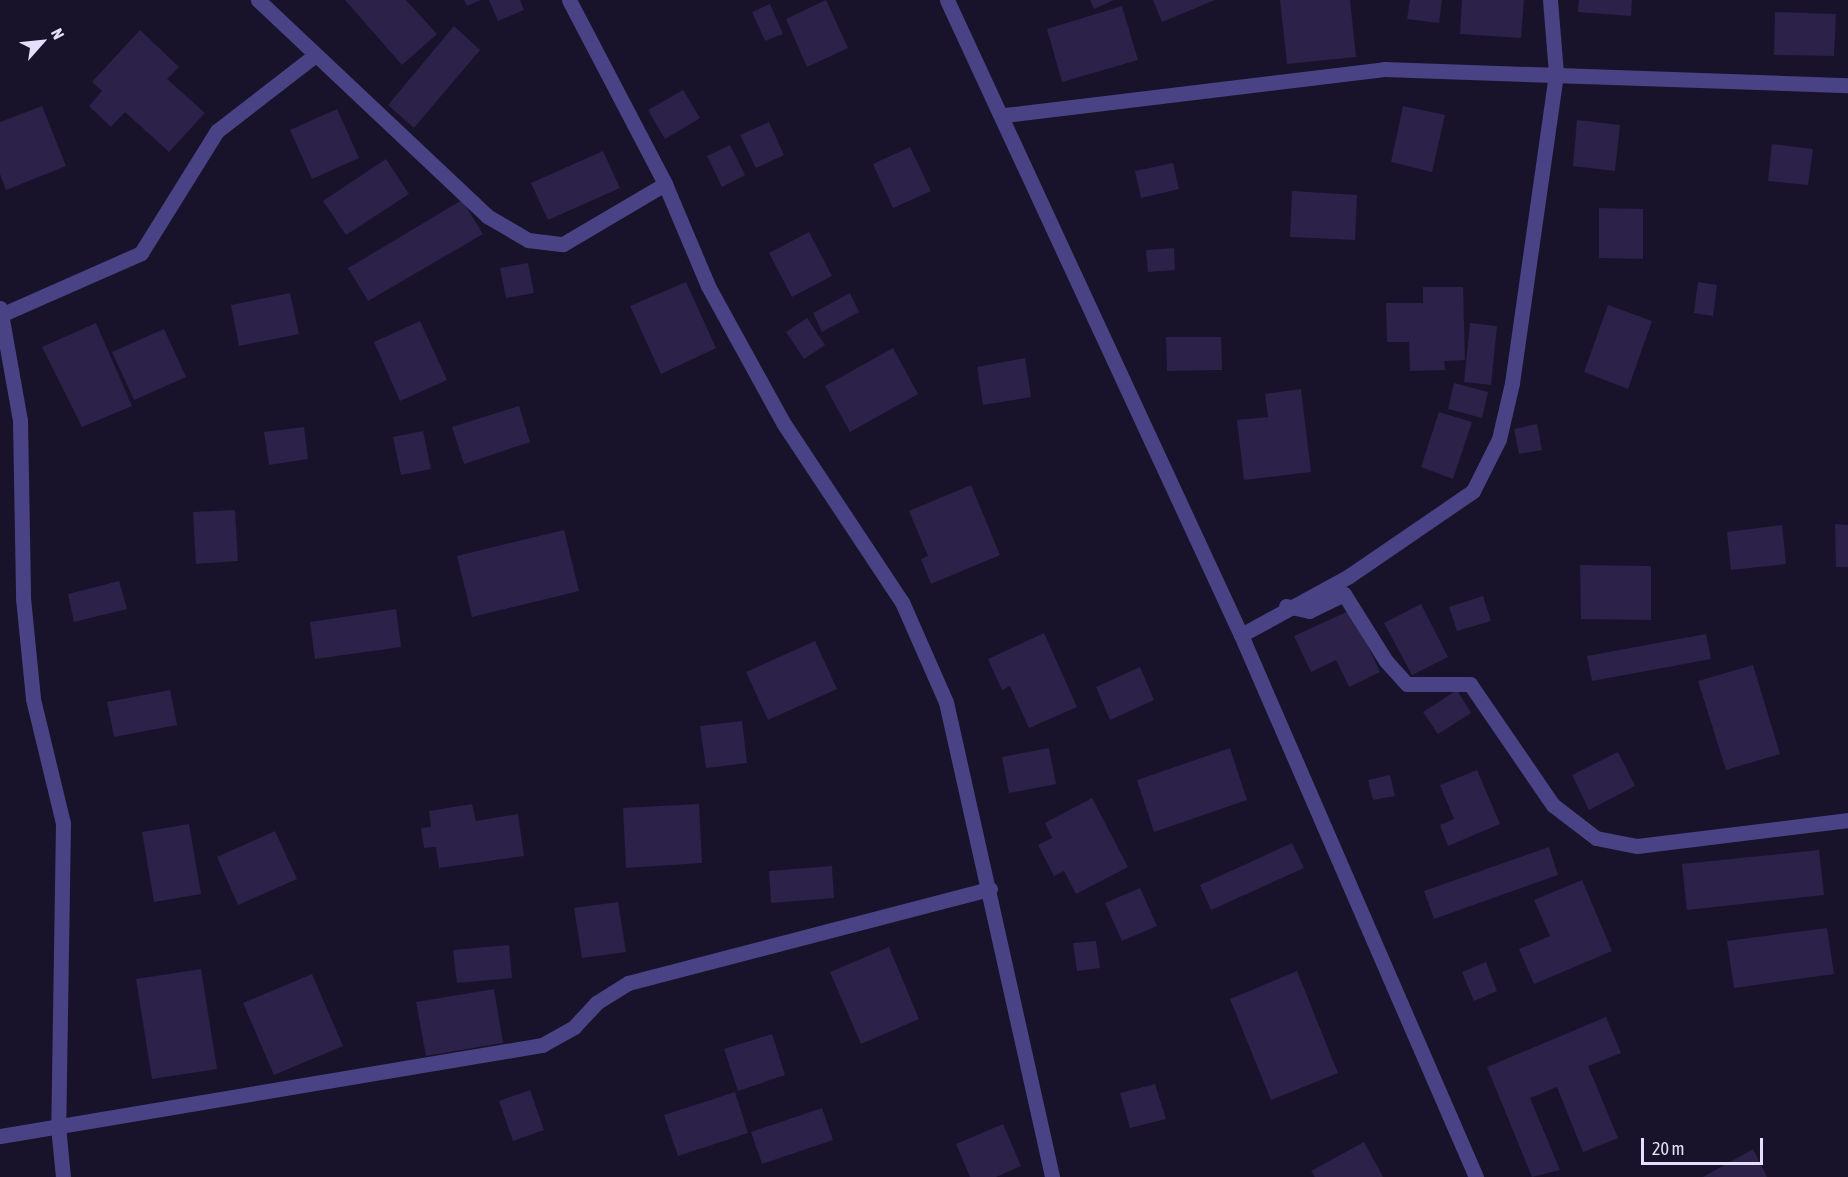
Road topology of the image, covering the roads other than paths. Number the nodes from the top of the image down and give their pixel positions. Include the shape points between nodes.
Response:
1 (258, 0) edge
2 (569, 0) edge
3 (947, 0) edge
4 (1550, 0) edge
5 (314, 56) junction
6 (1556, 73) junction
7 (1848, 85) edge
8 (1005, 115) junction
9 (664, 184) junction
10 (2, 311) edge
11 (1286, 606) junction
12 (1241, 635) junction
13 (1848, 820) edge
14 (990, 889) junction
15 (58, 1126) junction
16 (0, 1136) edge
17 (63, 1177) edge
18 (1052, 1177) edge
19 (1476, 1177) edge

1 - 5 street
2 - 9 street
3 - 8 street
4 - 6 street
5 - 9 street via 487,216 528,240 562,244
5 - 10 street via 217,131 141,253
6 - 7 street
6 - 8 street via 1384,69
6 - 11 street via 1512,383 1499,440 1473,491 1349,576
8 - 12 street
9 - 14 street via 708,286 784,423 902,602 946,702
10 - 15 street via 20,420 23,598 33,699 63,823
11 - 12 street
11 - 13 street via 1310,611 1344,594 1386,661 1407,684 1470,684 1552,805 1596,838 1637,846
12 - 19 street
14 - 15 street via 628,983 596,1003 574,1027 542,1045
14 - 18 street
15 - 16 street
15 - 17 street

